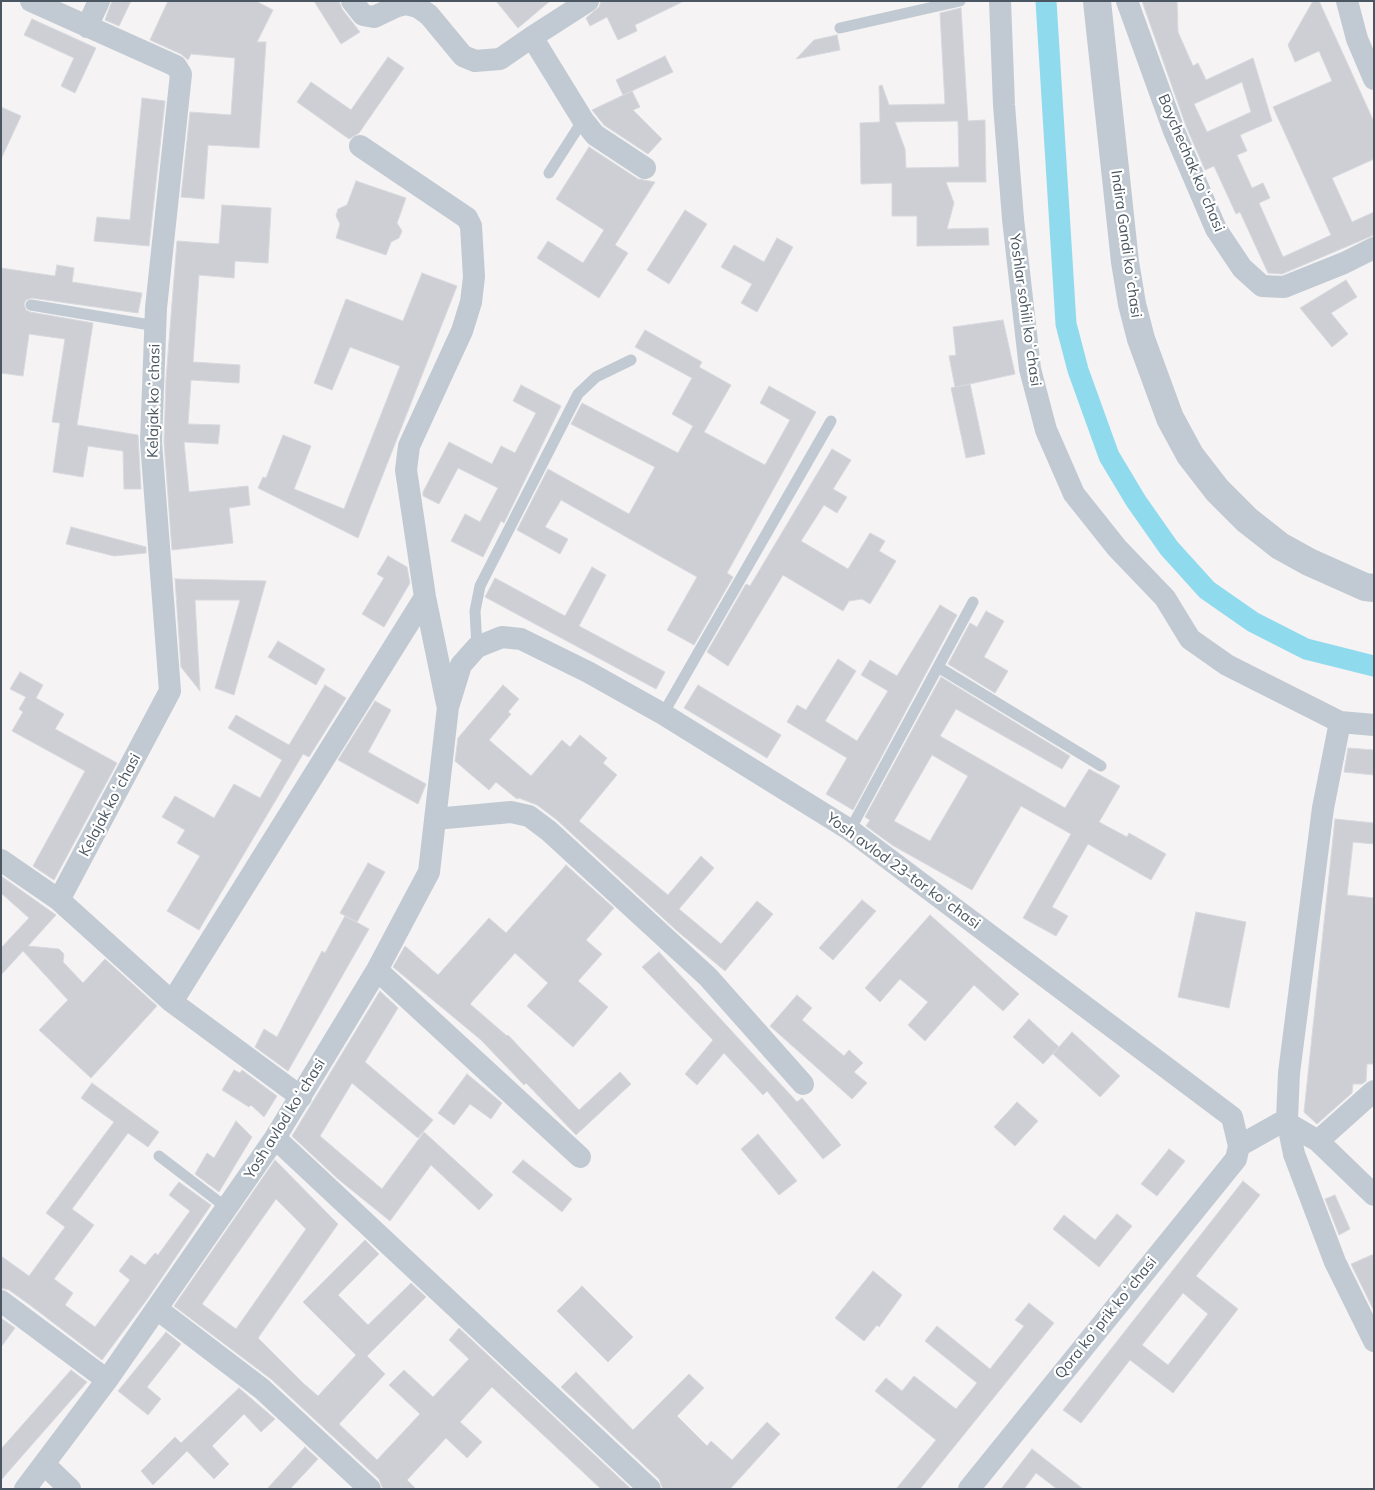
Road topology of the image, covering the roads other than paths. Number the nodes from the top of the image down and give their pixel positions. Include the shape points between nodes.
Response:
1 (31, 1) edge
2 (99, 1) edge
3 (352, 1) edge
4 (588, 1) edge
5 (960, 1) edge
6 (1000, 1) edge
7 (1097, 1) edge
8 (1127, 1) edge
9 (1347, 1) edge
10 (87, 26) junction
11 (840, 28) dead end
12 (532, 37) junction
13 (1374, 79) edge
14 (583, 120) junction
15 (360, 146) dead end
16 (644, 168) dead end
17 (549, 173) dead end
18 (1374, 248) edge
19 (31, 305) dead end
20 (156, 326) junction
21 (631, 360) dead end
22 (831, 422) dead end
23 (1374, 588) edge
24 (425, 597) junction
25 (973, 602) dead end
26 (477, 646) junction
27 (938, 667) junction
28 (448, 707) junction
29 (662, 714) junction
30 (1340, 722) junction
31 (1374, 725) edge
32 (1101, 766) dead end
33 (435, 819) junction
34 (850, 830) junction
35 (1, 860) edge
36 (59, 900) junction
37 (377, 970) junction
38 (172, 1002) junction
39 (803, 1084) dead end
40 (1374, 1091) edge
41 (301, 1097) junction
42 (1282, 1124) junction
43 (276, 1138) junction
44 (1245, 1142) junction
45 (1318, 1142) junction
46 (159, 1156) dead end
47 (580, 1157) dead end
48 (1374, 1194) edge
49 (227, 1208) junction
50 (1, 1301) edge
51 (157, 1309) junction
52 (1374, 1341) edge
53 (107, 1380) junction
54 (44, 1464) junction
55 (25, 1489) edge
56 (70, 1489) edge
57 (370, 1489) edge
58 (650, 1489) edge
59 (969, 1489) edge

1 - 10 street, Kelajak koʻchasi
2 - 10 street
3 - 12 street via 363,15 374,17 406,4 418,7 429,15 463,56 475,61 500,59
4 - 12 street
5 - 11 lane
6 - 30 street, Yoshlar sohili koʻchasi via 1013,219 1030,369 1046,430 1074,494 1117,548 1165,598 1190,639 1226,665
7 - 23 street, Indira Gandi koʻchasi via 1132,304 1140,339 1170,418 1190,454 1217,490 1247,520 1280,546 1309,562
8 - 18 street, Boychechak koʻchasi via 1174,131 1216,229 1242,268 1262,286 1284,287
9 - 13 street via 1356,39
10 - 20 street, Kelajak koʻchasi via 176,66 181,74
12 - 14 street
14 - 16 street via 595,135
14 - 17 lane
15 - 24 street via 467,218 472,226 474,277 471,302 462,331 409,446 406,470
19 - 20 lane
20 - 36 street, Kelajak koʻchasi via 151,442 170,691
21 - 26 lane via 596,377 578,394 480,586 475,611
22 - 29 lane
24 - 28 street
24 - 38 street
25 - 27 lane
26 - 28 street via 461,665
26 - 29 street, Yosh avlod 23-tor koʻchasi via 502,638 521,639
27 - 32 lane
27 - 34 lane
28 - 33 street, Yosh avlod koʻchasi
29 - 34 street, Yosh avlod 23-tor koʻchasi
30 - 31 street
30 - 42 street via 1323,808
33 - 37 street, Yosh avlod koʻchasi via 429,872
33 - 39 street via 511,812 529,816 708,977
34 - 44 street, Yosh avlod 23-tor koʻchasi via 1232,1117
35 - 36 street
36 - 38 street
37 - 41 street, Yosh avlod koʻchasi
37 - 47 street
38 - 41 street
40 - 45 street
41 - 43 street, Yosh avlod koʻchasi
42 - 44 street
42 - 45 street
42 - 52 street via 1335,1262
43 - 49 street, Yosh avlod koʻchasi
43 - 58 street
44 - 59 street, Qora koʻprik koʻchasi via 1236,1159
45 - 48 street
46 - 49 lane
49 - 51 street, Yosh avlod koʻchasi
50 - 53 street
51 - 53 street, Yosh avlod koʻchasi
51 - 57 street via 262,1389
53 - 54 street, Yosh avlod koʻchasi
54 - 55 street, Yosh avlod koʻchasi
54 - 56 street

